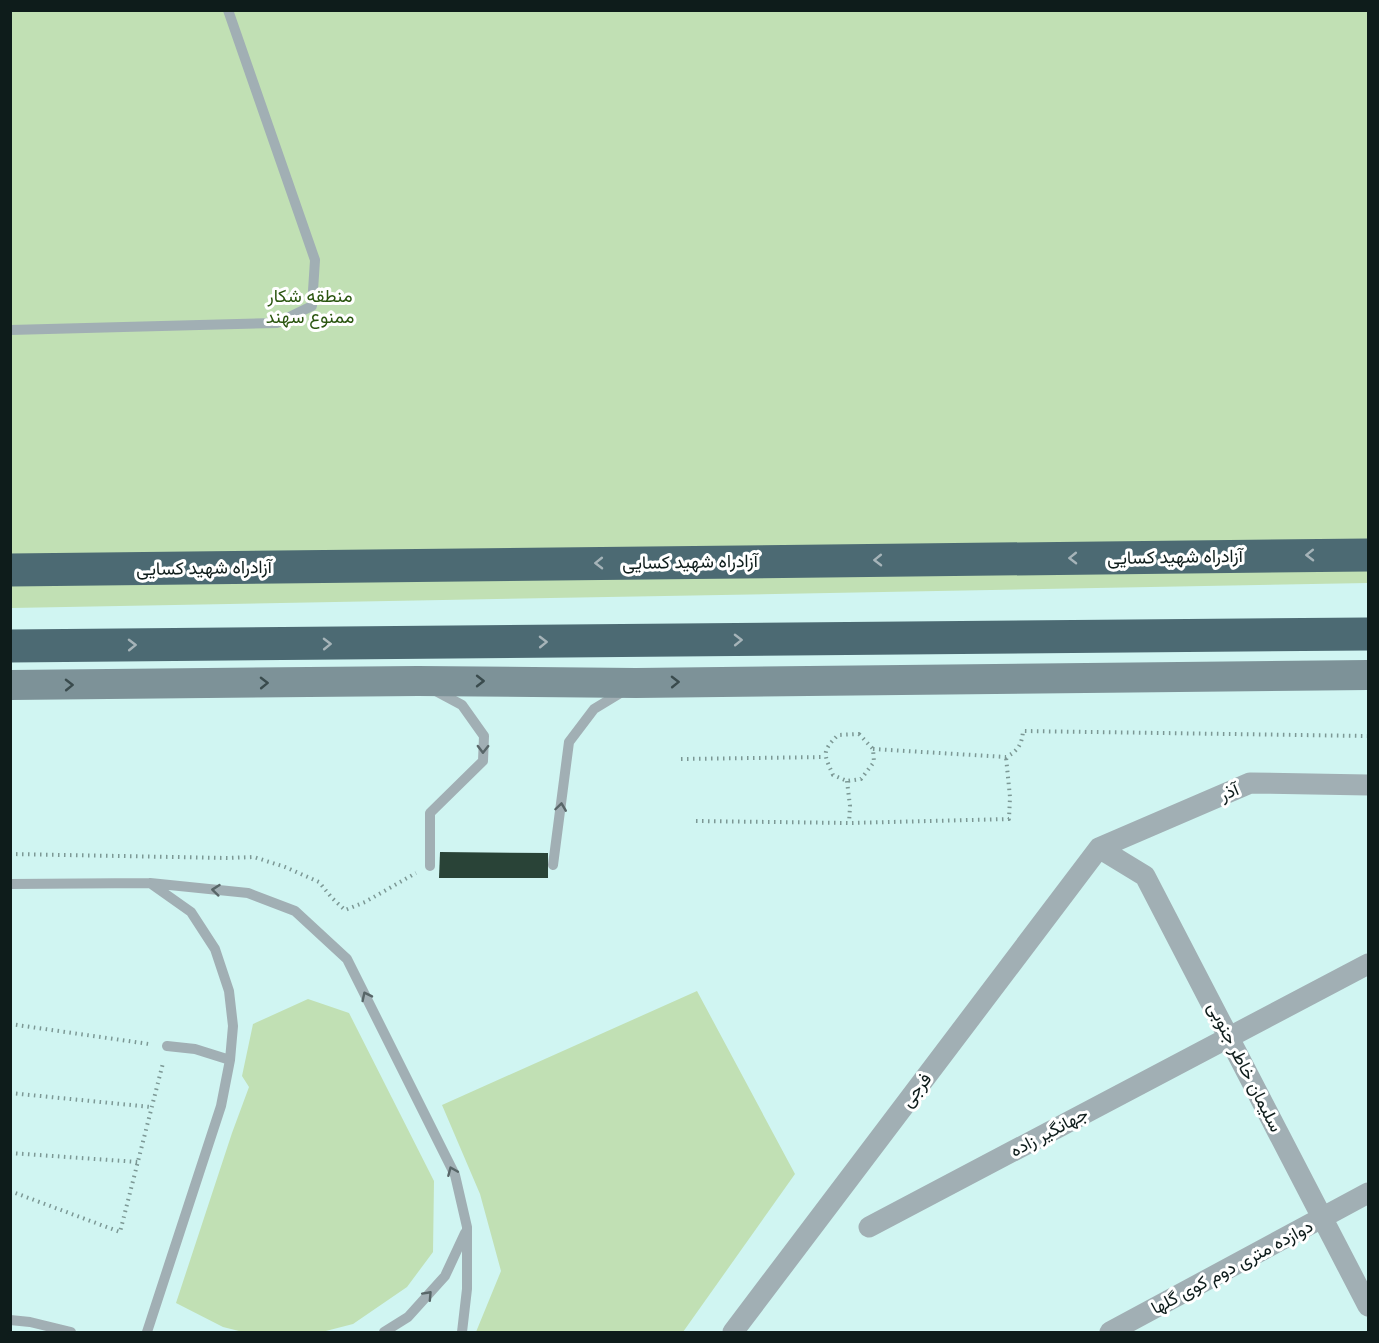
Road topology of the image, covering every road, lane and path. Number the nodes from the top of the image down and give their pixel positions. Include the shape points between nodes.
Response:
1 (228, 10) edge
2 (10, 330) edge
3 (1368, 555) edge
4 (10, 570) edge
5 (1368, 634) edge
6 (10, 646) edge
7 (1368, 675) edge
8 (418, 681) junction
9 (636, 682) junction
10 (10, 685) edge
11 (1368, 736) edge
12 (873, 749) junction
13 (825, 757) junction
14 (1006, 757) junction
15 (681, 759) dead end
16 (847, 782) junction
17 (1368, 785) edge
18 (696, 820) dead end
19 (849, 823) junction
20 (1099, 848) junction
21 (10, 854) edge
22 (553, 865) dead end
23 (430, 866) joint
24 (150, 883) junction
25 (10, 884) edge
26 (1368, 964) edge
27 (10, 1024) edge
28 (1229, 1037) junction
29 (167, 1046) junction
30 (230, 1060) junction
31 (10, 1093) edge
32 (152, 1107) junction
33 (10, 1153) edge
34 (138, 1162) junction
35 (10, 1191) edge
36 (1368, 1193) edge
37 (1323, 1218) junction
38 (467, 1227) junction
39 (869, 1227) dead end
40 (1368, 1306) edge
41 (10, 1320) edge
42 (71, 1332) edge
43 (147, 1332) edge
44 (384, 1332) edge
45 (462, 1332) edge
46 (733, 1332) edge
47 (1110, 1332) edge

1 - 2 lane via 315,260 312,306 277,323
3 -> 4 highway, آزادراه شهید کسایی
6 -> 5 highway
9 -> 7 street
8 -> 9 street
10 -> 8 street
8 -> 23 lane via 462,705 484,736 483,761 430,813
22 -> 9 lane via 569,742 594,709
11 - 14 path via 1023,731 1022,743
12 - 13 path via 859,734 838,735 827,745
12 - 14 path
12 - 16 path via 874,762 861,779
13 - 15 path
13 - 16 path via 833,775
14 - 19 path via 1009,819
16 - 19 path
17 - 20 street, آذر via 1250,783
18 - 19 path
20 - 28 street, سلیمان خاطر جنوبی via 1145,876
20 - 46 street, فرجی
21 - 23 path via 254,856 319,882 345,910
24 - 25 lane
24 - 30 lane via 191,912 215,949 229,992 233,1026
38 -> 24 lane via 455,1175 347,959 286,907 248,893
26 - 28 street, جهانگیر زاده
27 - 29 path
28 - 37 street, سلیمان خاطر جنوبی
28 - 39 street, جهانگیر زاده
29 - 30 lane via 195,1049
29 - 32 path
30 - 43 lane via 221,1106
31 - 32 path
32 - 34 path
33 - 34 path
34 - 35 path via 120,1232
36 - 37 street, دوازده متری دوم کوی گلها
37 - 40 street, سلیمان خاطر جنوبی
37 - 47 street, دوازده متری دوم کوی گلها
44 -> 38 lane via 408,1317 445,1276
38 - 45 lane
41 - 42 lane

